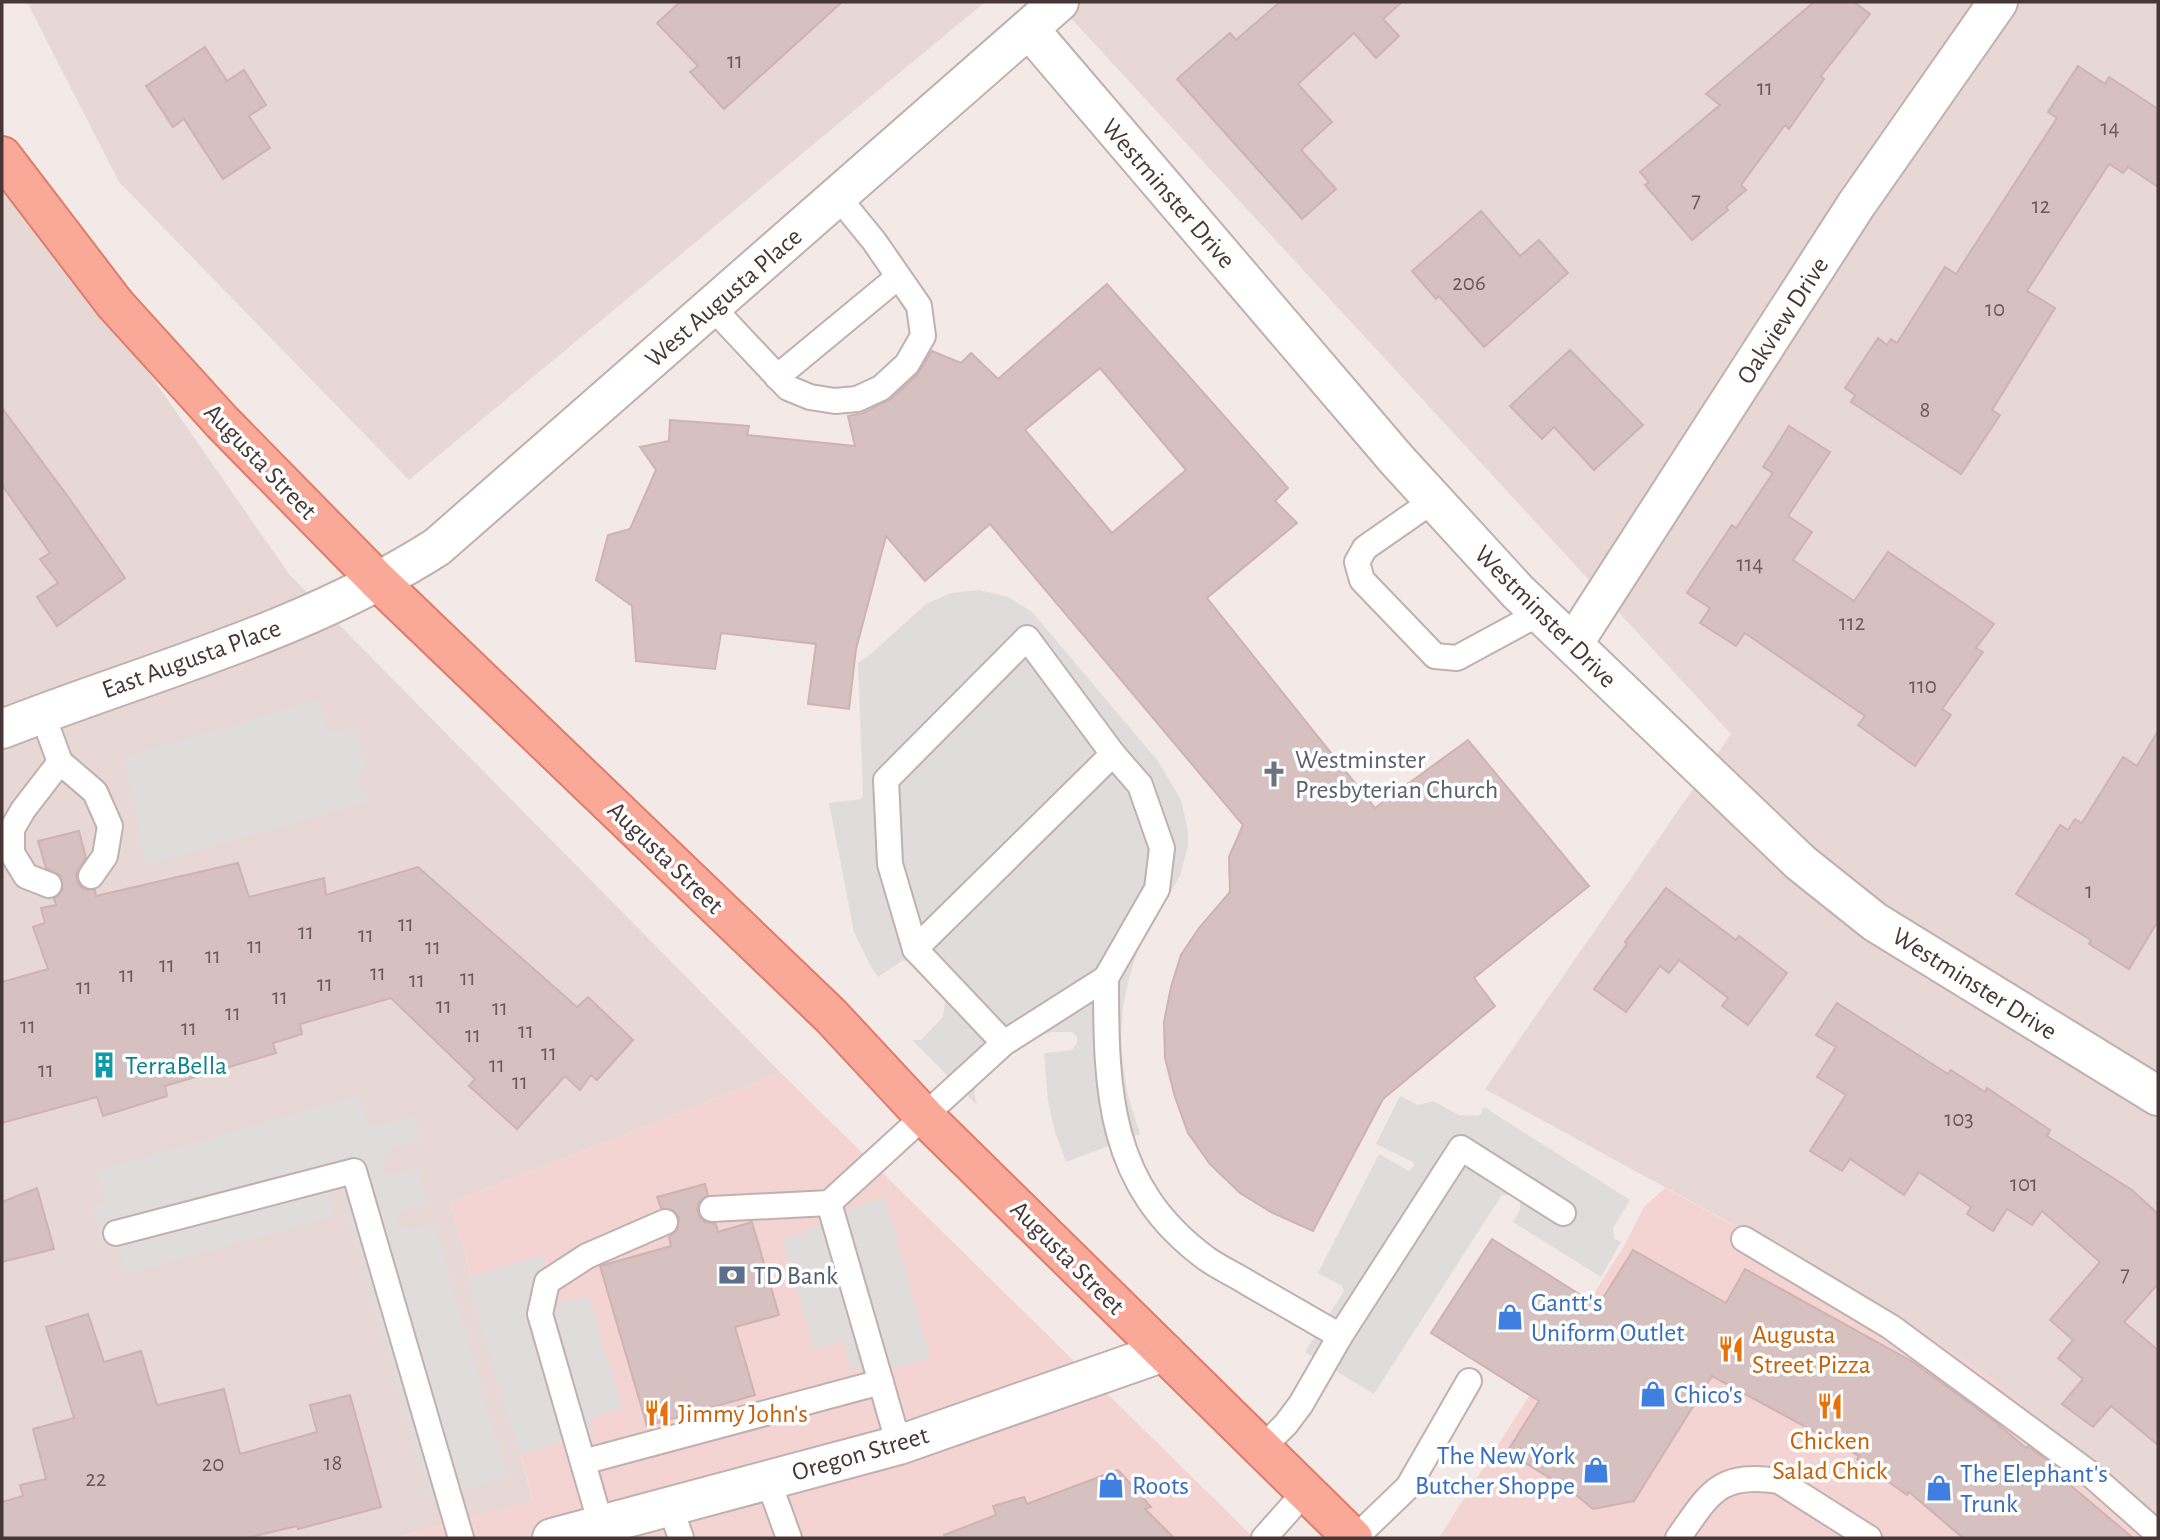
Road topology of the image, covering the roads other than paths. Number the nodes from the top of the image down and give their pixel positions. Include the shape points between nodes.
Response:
1 (1059, 2) edge
2 (1998, 2) edge
3 (1029, 29) junction
4 (2, 156) edge
5 (838, 197) junction
6 (898, 277) junction
7 (712, 307) junction
8 (777, 377) junction
9 (1434, 500) junction
10 (379, 582) junction
11 (1540, 613) junction
12 (1573, 644) junction
13 (42, 713) junction
14 (2, 729) edge
15 (1113, 754) junction
16 (60, 762) junction
17 (91, 876) dead end
18 (49, 885) dead end
19 (915, 949) junction
20 (1106, 978) junction
21 (1004, 1043) junction
22 (2154, 1085) edge
23 (925, 1117) junction
24 (829, 1203) junction
25 (712, 1209) dead end
26 (1563, 1213) dead end
27 (665, 1222) dead end
28 (116, 1233) dead end
29 (1744, 1239) dead end
30 (1340, 1336) junction
31 (1164, 1352) junction
32 (1469, 1381) dead end
33 (881, 1382) junction
34 (899, 1445) junction
35 (1261, 1449) junction
36 (583, 1462) junction
37 (768, 1480) junction
38 (1306, 1492) junction
39 (675, 1522) edge
40 (600, 1525) junction
41 (2158, 1534) edge
42 (461, 1538) edge
43 (552, 1538) edge
44 (789, 1538) edge
45 (1264, 1538) edge
46 (1354, 1538) edge
47 (1678, 1538) edge
48 (1869, 1538) edge

1 - 3 street, West Augusta Place
2 - 12 street, Oakview Drive via 1856,205
3 - 5 street, West Augusta Place
3 - 9 street, Westminster Drive
4 - 10 main road, Augusta Street via 116,304 222,422
5 - 6 lane
5 - 7 street, West Augusta Place
6 - 8 lane
6 - 8 lane via 919,306 923,336 907,363 881,388 857,399 835,401 788,388
7 - 8 lane
7 - 10 street, West Augusta Place via 438,547
9 - 11 street, Westminster Drive
9 - 11 lane via 1365,548 1357,562 1362,580 1435,656 1457,658
10 - 13 street, East Augusta Place via 264,633
10 - 23 main road, Augusta Street via 831,1016
11 - 12 street, Westminster Drive
12 - 22 street, Westminster Drive via 1801,863 1875,922
13 - 14 street, East Augusta Place
13 - 16 lane
15 - 19 lane
15 - 19 lane via 1027,638 886,780 890,864
15 - 20 lane via 1140,785 1162,848 1157,890
16 - 17 lane via 95,792 110,826 105,856
16 - 18 lane via 12,829 12,853 26,876
19 - 21 lane
20 - 21 lane
20 - 30 lane via 1111,1104 1119,1138 1151,1204 1208,1259
21 - 23 lane
23 - 24 lane
23 - 31 main road, Augusta Street
24 - 25 lane
24 - 33 lane
26 - 30 lane via 1461,1148
27 - 36 lane via 587,1256 547,1282 540,1314
28 - 42 lane via 354,1171
29 - 41 lane via 1891,1326 2089,1474
30 - 35 lane via 1301,1404
31 - 34 street, Oregon Street
31 - 35 main road, Augusta Street
32 - 46 lane via 1408,1488
33 - 34 lane
33 - 36 lane
34 - 37 street, Oregon Street
35 - 38 main road, Augusta Street
36 - 40 lane
37 - 39 street, Oregon Street
37 - 44 lane
38 - 45 lane
38 - 46 main road, Augusta Street
39 - 40 street, Oregon Street
40 - 43 street, Oregon Street
47 - 48 lane via 1707,1496 1722,1484 1766,1479 1779,1481

